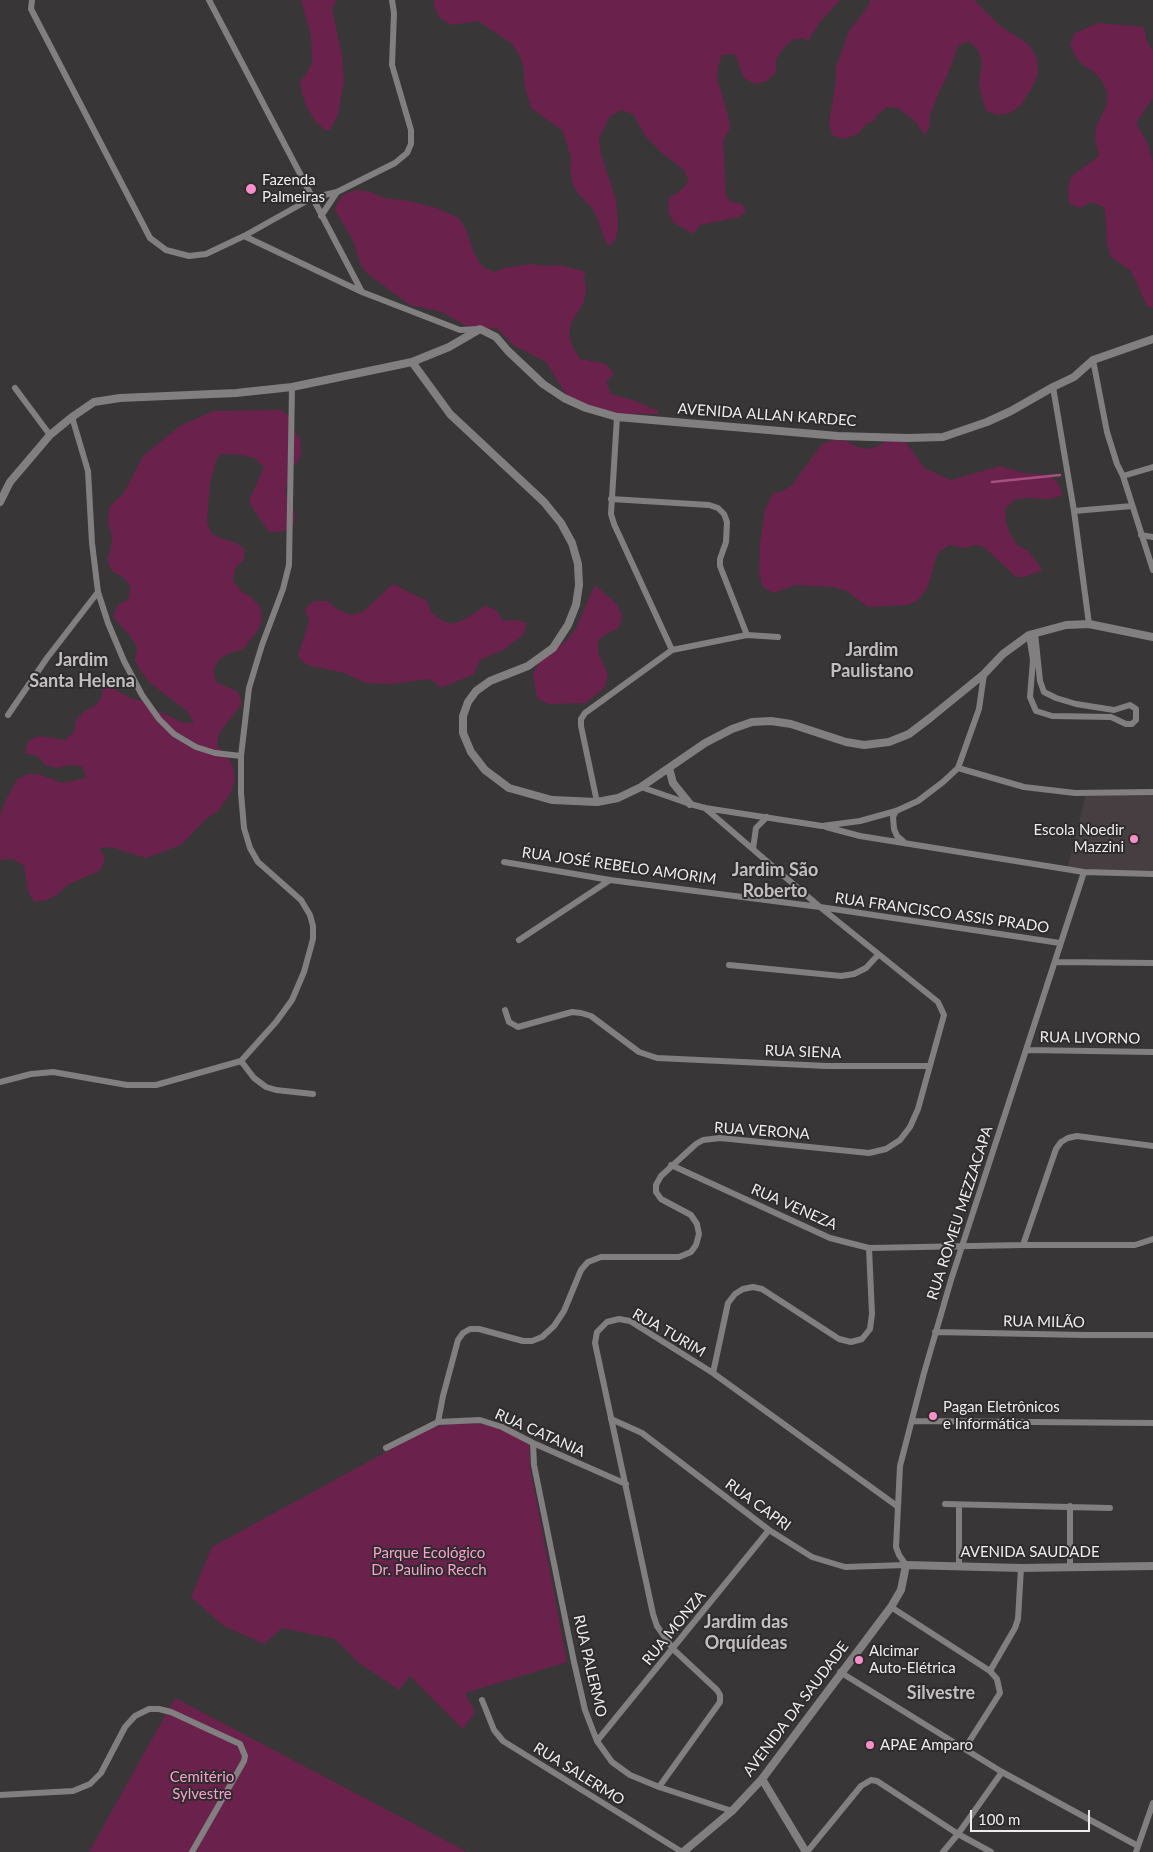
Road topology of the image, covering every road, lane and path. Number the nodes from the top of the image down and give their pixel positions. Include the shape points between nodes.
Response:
1 (32, 0) edge
2 (209, 0) edge
3 (392, 0) edge
4 (337, 192) junction
5 (312, 198) junction
6 (321, 216) junction
7 (244, 236) junction
8 (362, 292) junction
9 (480, 329) junction
10 (1153, 339) edge
11 (1093, 360) junction
12 (412, 362) junction
13 (292, 387) junction
14 (1052, 387) junction
15 (15, 388) dead end
16 (72, 417) junction
17 (617, 417) junction
18 (50, 435) junction
19 (1153, 467) edge
20 (1123, 476) junction
21 (611, 499) junction
22 (0, 502) edge
23 (1132, 506) junction
24 (1074, 511) junction
25 (1141, 535) junction
26 (1153, 537) edge
27 (1153, 570) edge
28 (98, 592) junction
29 (1089, 624) junction
30 (1032, 634) junction
31 (747, 635) junction
32 (778, 637) dead end
33 (1153, 637) edge
34 (672, 650) junction
35 (984, 674) junction
36 (1044, 692) junction
37 (1030, 697) junction
38 (8, 716) dead end
39 (241, 756) junction
40 (669, 768) junction
41 (958, 768) junction
42 (641, 787) junction
43 (1153, 792) edge
44 (598, 802) junction
45 (690, 804) junction
46 (706, 808) junction
47 (896, 811) junction
48 (767, 816) junction
49 (860, 821) junction
50 (822, 826) junction
51 (860, 836) junction
52 (904, 842) junction
53 (753, 849) junction
54 (504, 862) dead end
55 (1084, 872) junction
56 (1153, 874) edge
57 (610, 880) junction
58 (820, 907) junction
59 (519, 940) dead end
60 (1060, 943) junction
61 (878, 955) junction
62 (1054, 962) junction
63 (1153, 963) edge
64 (729, 965) dead end
65 (505, 1010) dead end
66 (1026, 1050) junction
67 (1153, 1052) edge
68 (241, 1061) junction
69 (929, 1066) junction
70 (0, 1082) edge
71 (313, 1094) dead end
72 (1153, 1146) edge
73 (671, 1165) junction
74 (1153, 1239) edge
75 (1023, 1245) junction
76 (963, 1246) junction
77 (869, 1248) junction
78 (936, 1332) junction
79 (1153, 1335) edge
80 (713, 1374) junction
81 (611, 1419) junction
82 (912, 1421) junction
83 (438, 1422) junction
84 (1153, 1423) edge
85 (533, 1443) junction
86 (386, 1448) dead end
87 (626, 1484) junction
88 (945, 1504) dead end
89 (959, 1505) junction
90 (897, 1506) junction
91 (1070, 1506) junction
92 (1110, 1508) dead end
93 (769, 1530) junction
94 (906, 1565) junction
95 (959, 1565) junction
96 (1070, 1566) junction
97 (1153, 1566) edge
98 (1021, 1568) junction
99 (891, 1607) junction
100 (673, 1649) junction
101 (990, 1671) junction
102 (840, 1672) junction
103 (482, 1700) dead end
104 (597, 1741) junction
105 (965, 1748) junction
106 (1002, 1772) junction
107 (762, 1779) junction
108 (659, 1787) junction
109 (0, 1795) edge
110 (1153, 1803) edge
111 (732, 1811) junction
112 (958, 1834) junction
113 (1137, 1849) edge
114 (192, 1852) edge
115 (682, 1852) edge
116 (807, 1852) edge
117 (943, 1852) edge
118 (990, 1852) edge

1 - 7 street via 31,9 150,238 166,250 189,256 206,254
2 - 5 street
3 - 4 street via 392,65 411,130 411,144 395,164
4 - 5 street
4 - 6 street
5 - 6 street
5 - 7 street
6 - 8 street
7 - 8 street
8 - 9 street via 460,330
9 - 12 street via 449,347
9 - 17 street, AVENIDA ALLAN KARDEC via 496,337 557,394 586,408
10 - 11 street
11 - 14 street, AVENIDA ALLAN KARDEC via 1074,378
11 - 20 street via 1107,432
12 - 13 street
12 - 44 street via 450,414 561,522 578,564 576,605 553,648 528,666 490,681 476,690 468,702 462,716 463,733 471,752 485,770 509,788 552,800
13 - 16 street via 120,398 94,402
13 - 39 street via 289,565 249,688
14 - 17 street, AVENIDA ALLAN KARDEC via 1011,411 943,437 838,436
14 - 24 street
15 - 18 street
16 - 18 street
16 - 28 street via 88,471
17 - 21 street
18 - 22 street via 10,482
19 - 20 street
20 - 23 street
21 - 31 street via 708,505 724,514 726,542 720,566
21 - 34 street via 614,524
23 - 24 street
23 - 25 street
24 - 29 street
25 - 26 street
25 - 27 street
28 - 38 street via 47,658
28 - 39 street via 124,661 159,719 174,734 196,746 215,753
29 - 30 street via 1066,625
29 - 33 street
30 - 35 street via 1003,654
30 - 36 street
30 - 37 street
31 - 32 street
31 - 34 street
34 - 44 street via 581,719
35 - 40 street via 909,734 889,742 855,744 790,724 752,722 732,728
35 - 41 street via 979,709
36 - 37 street via 1036,692
36 - 37 street via 1076,704 1114,710 1130,705 1136,709 1136,720 1126,724 1111,717 1044,715 1036,711
39 - 68 street via 244,828 250,848 258,862 301,900 310,915 313,940 292,1000
40 - 42 street
40 - 45 street via 673,783
41 - 43 street via 1024,787 1075,793
41 - 47 street via 918,801
42 - 44 street via 618,798
42 - 45 street
45 - 46 street
46 - 48 street
46 - 53 street
47 - 49 street
47 - 52 street via 894,829
48 - 50 street
48 - 53 street via 756,828
49 - 50 street
49 - 51 street
50 - 51 street
51 - 52 street
52 - 55 street
53 - 58 street
54 - 57 street, RUA JOSÉ REBELO AMORIM
55 - 56 street
55 - 60 street, RUA ROMEU MEZZACAPA
57 - 58 street, RUA JOSÉ REBELO AMORIM
57 - 59 street
58 - 60 street, RUA FRANCISCO ASSIS PRADO
58 - 61 street
60 - 62 street, RUA ROMEU MEZZACAPA
61 - 64 street via 866,968 841,976
61 - 69 street, RUA VERONA via 942,1008 944,1015
62 - 63 street
62 - 66 street, RUA ROMEU MEZZACAPA
65 - 69 street, RUA SIENA via 509,1022 518,1027 572,1012 591,1016 639,1052 657,1058 827,1066
66 - 67 street, RUA LIVORNO
66 - 76 street, RUA ROMEU MEZZACAPA
68 - 70 street via 156,1085 127,1085 52,1072
68 - 71 street via 266,1087
69 - 73 street, RUA VERONA via 910,1127 900,1140 886,1149 869,1153 710,1138 696,1144
72 - 75 street via 1077,1136 1061,1142 1056,1148
73 - 77 street, RUA VENEZA via 830,1238
73 - 83 street, RUA VERONA via 661,1176 656,1192 661,1200 691,1215 697,1224 700,1234 691,1252 679,1257 601,1257 588,1262 580,1270 564,1311 554,1326 532,1341 479,1329 463,1333 458,1340
74 - 75 street, RUA VENEZA via 1135,1245
75 - 76 street, RUA VENEZA
76 - 77 street, RUA VENEZA
76 - 78 street, RUA ROMEU MEZZACAPA
77 - 80 street via 872,1314 870,1329 862,1339 850,1342 839,1339 762,1289 743,1289 728,1303
78 - 79 street, RUA MILÃO
78 - 82 street, RUA ROMEU MEZZACAPA
80 - 81 street, RUA TURIM via 630,1322 619,1319 607,1322 597,1332 595,1343
80 - 90 street, RUA TURIM
81 - 87 street, RUA TURIM
81 - 93 street, RUA CAPRI via 642,1433
82 - 84 street
82 - 90 street, RUA ROMEU MEZZACAPA via 900,1466
83 - 85 street, RUA CATANIA via 480,1420
83 - 86 street, RUA CATANIA
85 - 87 street, RUA CATANIA
85 - 104 street, RUA PALERMO via 534,1465 574,1662 585,1710
87 - 100 street, RUA TURIM via 653,1614
88 - 89 street
89 - 91 street
89 - 95 street
90 - 94 street, RUA ROMEU MEZZACAPA via 896,1547
91 - 92 street
91 - 96 street
93 - 94 street, RUA CAPRI via 812,1557 845,1566
93 - 100 street, RUA MONZA
94 - 95 street, AVENIDA SAUDADE
94 - 99 street, AVENIDA DA SAUDADE via 901,1590
95 - 98 street, AVENIDA SAUDADE
96 - 97 street, AVENIDA SAUDADE
96 - 98 street, AVENIDA SAUDADE
98 - 101 street via 1018,1619
99 - 101 street
99 - 102 street, AVENIDA DA SAUDADE
100 - 104 street, RUA MONZA
100 - 108 street, RUA TURIM via 717,1690 720,1702
101 - 105 street via 997,1679 1000,1693
102 - 105 street
102 - 107 street, AVENIDA DA SAUDADE
103 - 115 street, RUA SALERMO via 494,1730 503,1741
104 - 108 street, RUA PALERMO via 612,1762 630,1775
105 - 106 street
106 - 112 street
106 - 113 street
107 - 111 street, AVENIDA DA SAUDADE
107 - 116 street
108 - 111 street, RUA PALERMO
109 - 114 street via 73,1791 90,1784 101,1773 125,1726 135,1716 149,1709 171,1712 240,1744 245,1756
110 - 113 street
111 - 115 street, AVENIDA DA SAUDADE
112 - 116 street via 871,1780 861,1786
112 - 117 street
112 - 118 street

